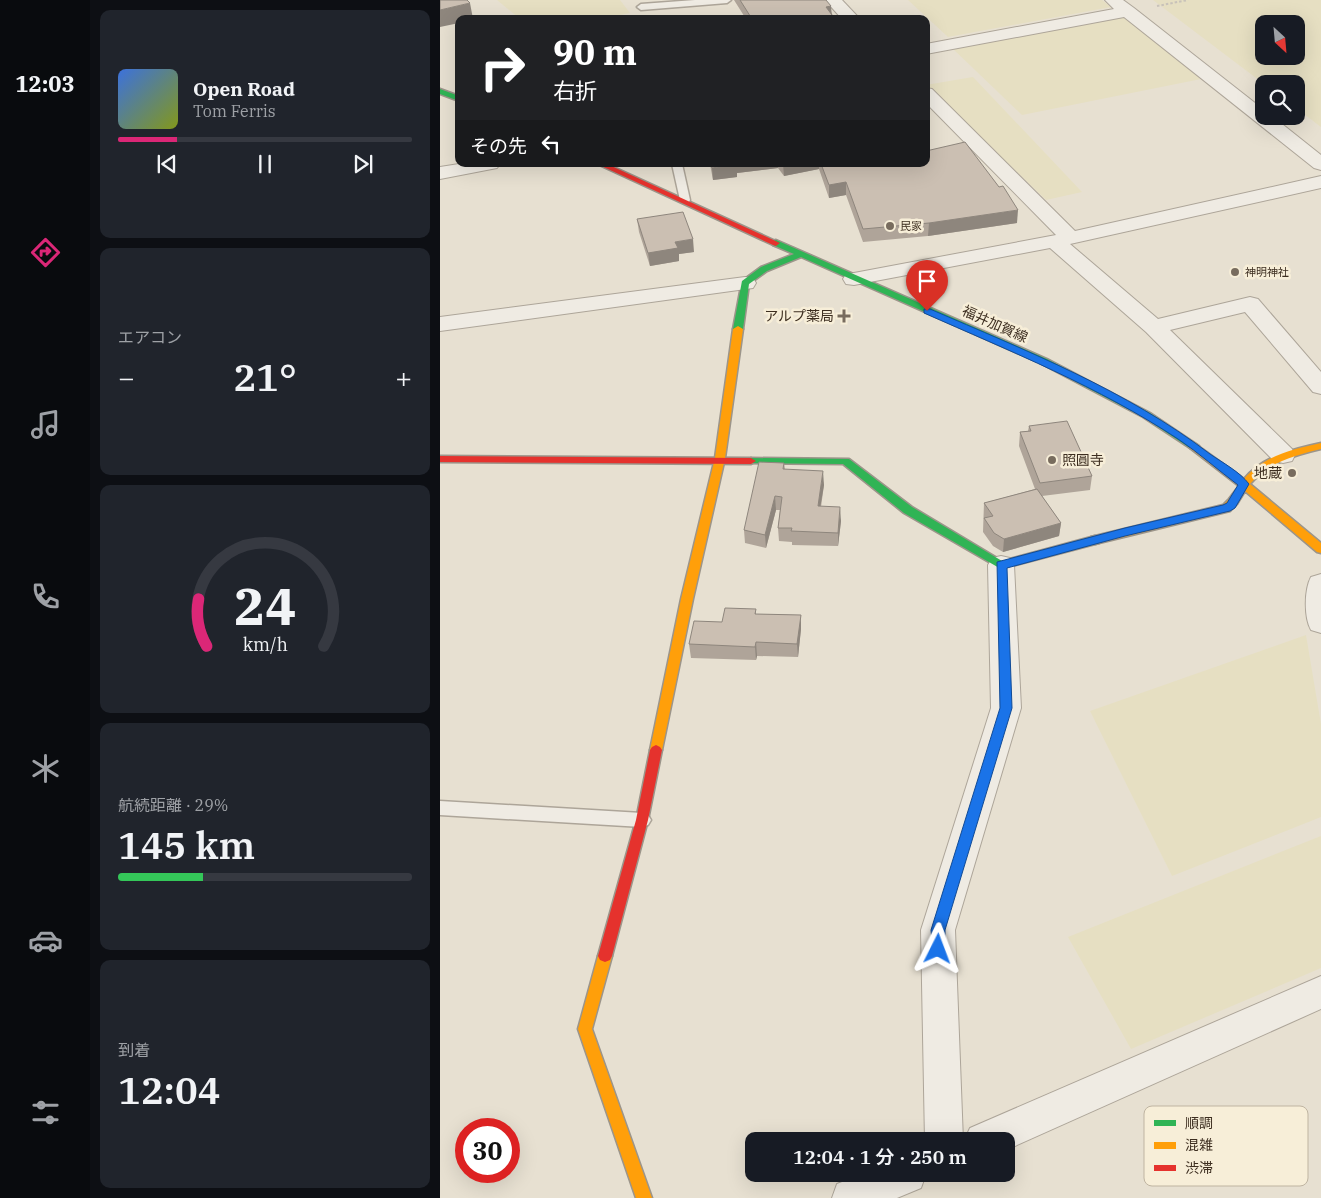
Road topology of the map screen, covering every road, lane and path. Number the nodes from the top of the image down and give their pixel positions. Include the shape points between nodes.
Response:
1 (727, 0) edge
2 (833, 0) edge
3 (1113, 0) edge
4 (638, 4) edge
5 (1128, 11) junction
6 (848, 15) edge
7 (930, 48) edge
8 (440, 91) edge
9 (455, 97) edge
10 (930, 97) edge
11 (1321, 164) edge
12 (473, 167) edge
13 (609, 167) edge
14 (678, 167) edge
15 (440, 173) edge
16 (1321, 182) edge
17 (686, 200) junction
18 (1062, 239) junction
19 (800, 255) junction
20 (854, 279) junction
21 (745, 282) junction
22 (440, 324) edge
23 (1154, 328) junction
24 (1321, 387) edge
25 (1321, 446) edge
26 (1283, 454) junction
27 (720, 458) junction
28 (440, 459) edge
29 (1244, 484) junction
30 (1321, 549) edge
31 (1001, 565) junction
32 (1321, 584) edge
33 (1321, 623) edge
34 (440, 808) edge
35 (642, 820) junction
36 (1321, 992) edge
37 (944, 1132) edge
38 (1002, 1132) edge
39 (888, 1182) edge
40 (644, 1198) edge
41 (851, 1198) edge

1 - 4 lane
2 - 6 street
3 - 5 street
5 - 7 street
5 - 11 street
8 - 9 street
10 - 18 street
12 - 15 street
13 - 17 street, 福井加賀線
14 - 17 lane
16 - 18 street
17 - 19 street, 福井加賀線
18 - 20 street
18 - 23 street
19 - 20 street, 福井加賀線
19 - 21 street via 764,269
20 - 29 street, 福井加賀線 via 1103,391 1182,437
21 - 22 street
21 - 27 street
23 - 24 street via 1250,304
23 - 26 street
25 - 26 street
26 - 29 street
27 - 28 street
27 - 31 street via 846,461 908,510
27 - 35 street via 687,599
29 - 30 street, 福井加賀線
29 - 31 street via 1226,508
31 - 37 street via 1006,708 938,930
32 - 33 street
34 - 35 lane
35 - 40 street via 585,1029
36 - 38 street
39 - 41 street

